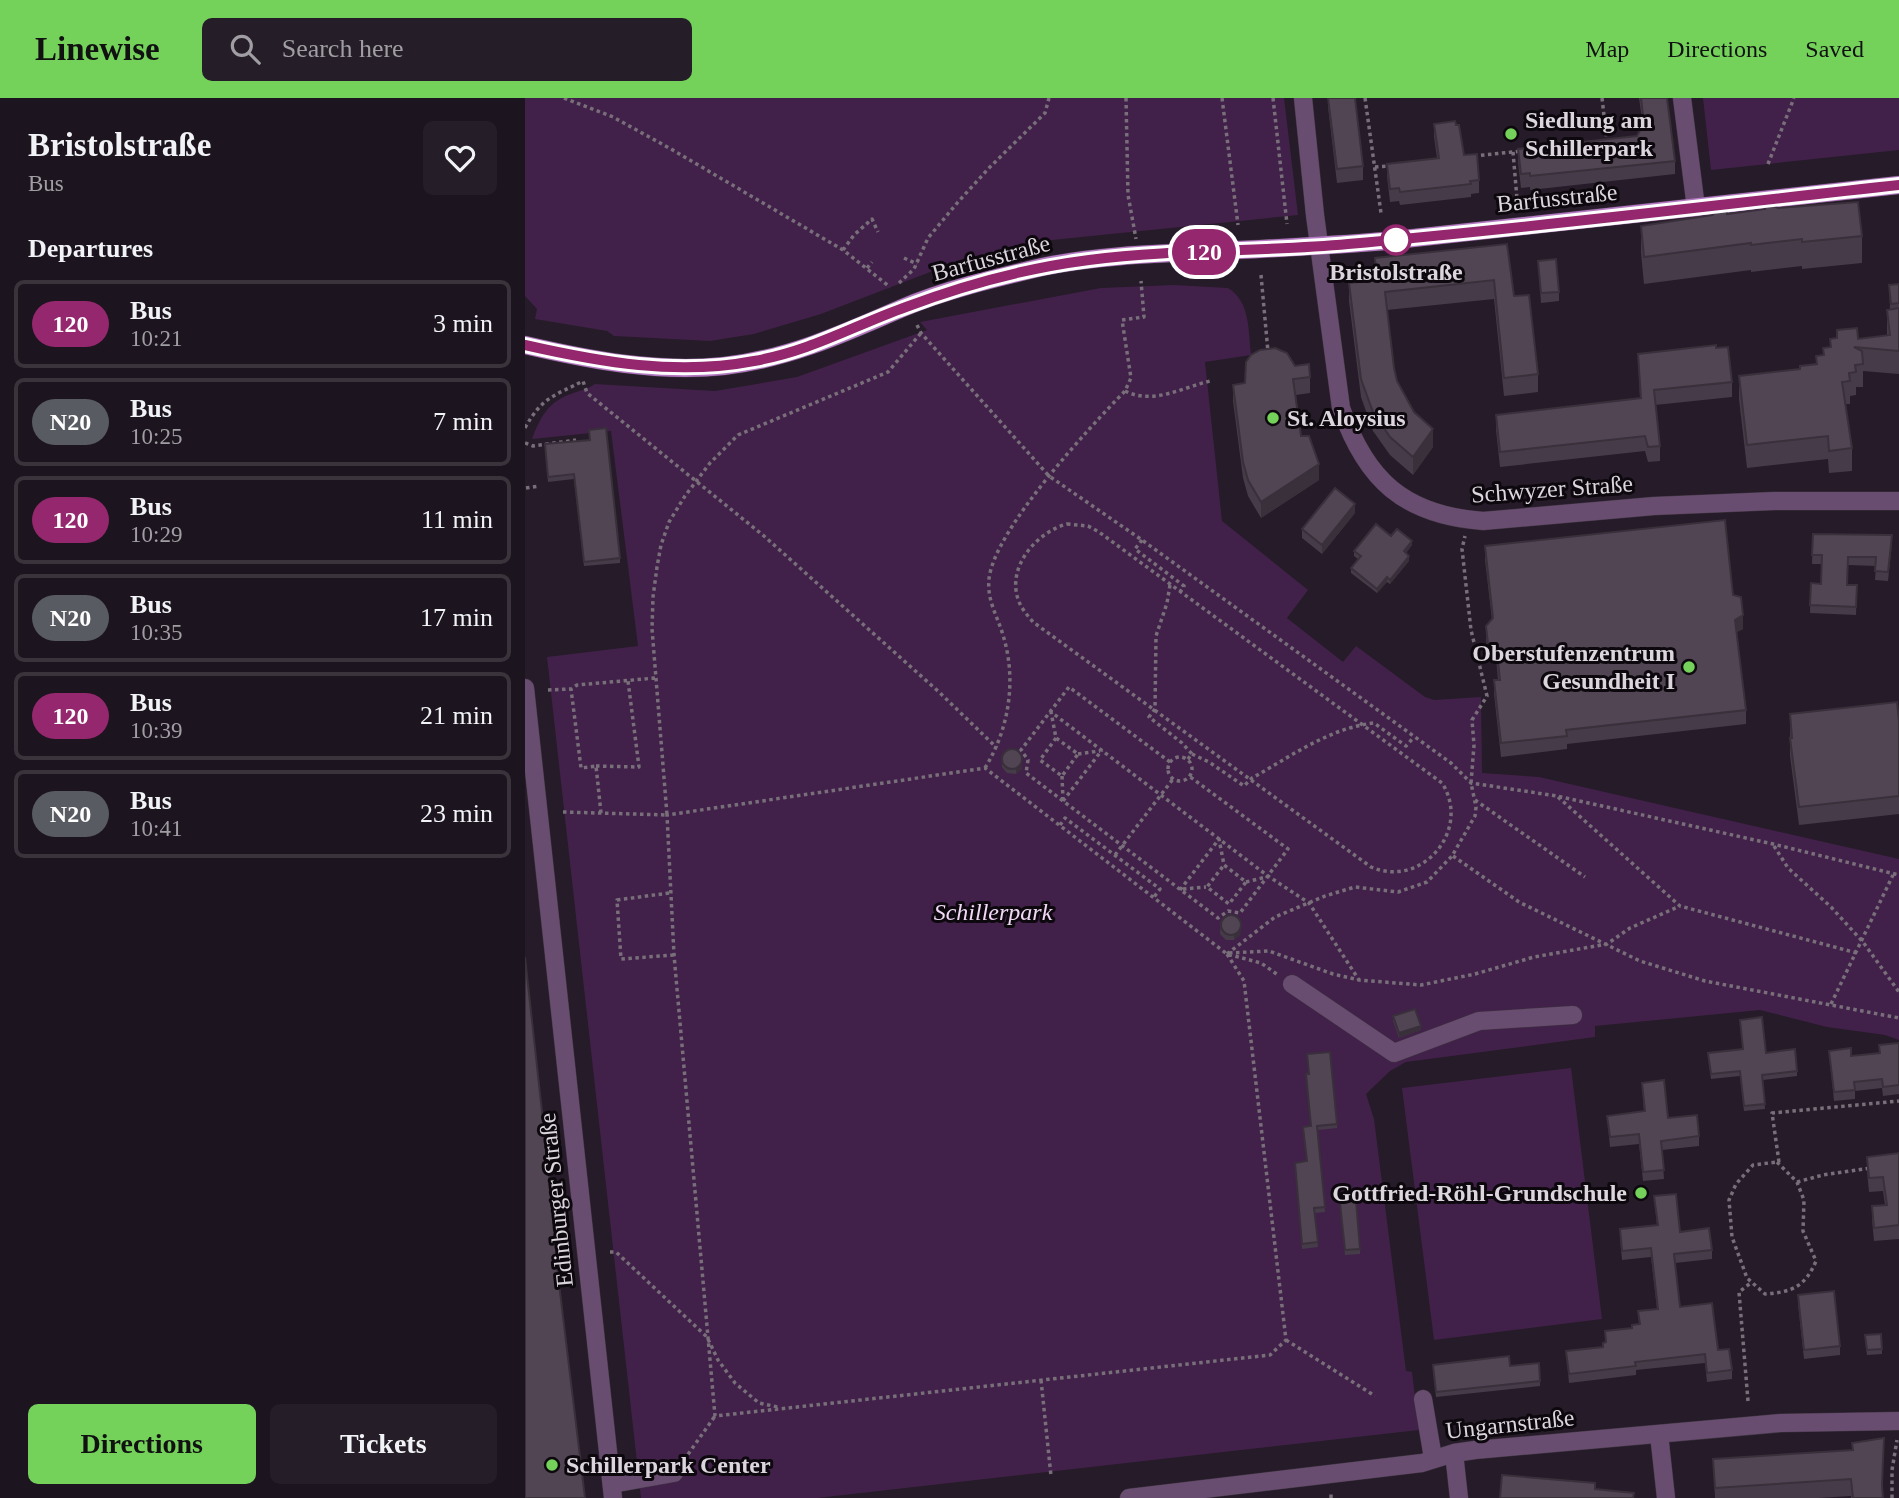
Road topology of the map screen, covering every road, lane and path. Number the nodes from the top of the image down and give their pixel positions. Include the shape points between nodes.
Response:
1 (564, 98) edge
2 (1049, 98) edge
3 (1126, 98) edge
4 (1222, 98) edge
5 (1273, 98) edge
6 (1303, 98) edge
7 (1365, 98) edge
8 (1602, 98) edge
9 (1682, 98) edge
10 (1794, 98) edge
11 (1616, 141) edge
12 (1527, 150) edge
13 (1513, 152) junction
14 (1472, 156) edge
15 (1403, 164) edge
16 (1768, 164) dead end
17 (1375, 167) junction
18 (1899, 186) edge
19 (1517, 199) dead end
20 (1696, 208) junction
21 (1381, 213) dead end
22 (1287, 224) dead end
23 (1238, 225) dead end
24 (879, 232) dead end
25 (1320, 246) junction
26 (843, 250) junction
27 (1139, 255) junction
28 (904, 258) dead end
29 (872, 262) dead end
30 (917, 264) junction
31 (867, 268) junction
32 (1261, 275) dead end
33 (1141, 281) dead end
34 (899, 283) dead end
35 (890, 287) dead end
36 (918, 325) dead end
37 (921, 333) junction
38 (525, 345) edge
39 (1269, 358) edge
40 (1210, 381) dead end
41 (1125, 391) junction
42 (525, 428) edge
43 (576, 440) edge
44 (525, 443) edge
45 (1049, 476) junction
46 (697, 481) junction
47 (539, 486) dead end
48 (526, 488) edge
49 (1899, 501) edge
50 (1466, 534) dead end
51 (1143, 540) junction
52 (1170, 585) junction
53 (1180, 592) junction
54 (655, 678) junction
55 (628, 681) junction
56 (525, 688) edge
57 (572, 689) junction
58 (548, 690) dead end
59 (1154, 709) junction
60 (1051, 712) junction
61 (1364, 724) junction
62 (1056, 737) junction
63 (1414, 737) junction
64 (997, 748) junction
65 (1102, 750) junction
66 (1078, 754) junction
67 (1192, 754) junction
68 (1028, 760) junction
69 (1040, 760) junction
70 (1187, 760) junction
71 (1170, 762) junction
72 (596, 766) junction
73 (985, 768) junction
74 (1062, 776) junction
75 (1189, 776) junction
76 (1252, 778) junction
77 (1173, 779) junction
78 (1471, 783) junction
79 (1161, 795) junction
80 (1557, 796) junction
81 (1475, 800) junction
82 (1063, 801) junction
83 (531, 805) edge
84 (563, 812) dead end
85 (601, 813) junction
86 (667, 815) junction
87 (1060, 825) junction
88 (1219, 839) junction
89 (1773, 844) junction
90 (1122, 845) junction
91 (1115, 855) junction
92 (1452, 856) junction
93 (1224, 865) junction
94 (1896, 875) edge
95 (1268, 876) junction
96 (1585, 877) dead end
97 (1245, 882) junction
98 (1207, 887) junction
99 (1180, 890) junction
100 (669, 893) junction
101 (1154, 897) junction
102 (1309, 903) junction
103 (1229, 904) junction
104 (1680, 906) junction
105 (1231, 910) junction
106 (1863, 942) junction
107 (1607, 944) junction
108 (1857, 953) junction
109 (1227, 954) junction
110 (674, 955) junction
111 (1359, 980) junction
112 (1292, 984) joint
113 (1899, 992) edge
114 (1831, 1004) junction
115 (1573, 1015) dead end
116 (1899, 1018) edge
117 (1899, 1101) edge
118 (1779, 1164) junction
119 (1876, 1167) edge
120 (1797, 1182) junction
121 (610, 1252) dead end
122 (1752, 1282) junction
123 (707, 1337) junction
124 (1286, 1339) junction
125 (1041, 1380) junction
126 (1375, 1396) dead end
127 (1423, 1399) dead end
128 (1748, 1401) dead end
129 (783, 1409) junction
130 (715, 1416) junction
131 (1899, 1421) edge
132 (1658, 1434) junction
133 (1897, 1440) dead end
134 (1454, 1453) junction
135 (1433, 1458) junction
136 (674, 1473) joint
137 (1051, 1476) dead end
138 (612, 1491) edge
139 (1129, 1498) edge
140 (1459, 1498) edge
141 (1666, 1498) edge
142 (1892, 1498) edge

1 - 26 path via 613,117
2 - 30 path via 1045,113 928,238
3 - 27 path via 1128,195
4 - 23 path
5 - 22 path
6 - 25 street
7 - 17 path
8 - 11 path via 1607,142
9 - 20 street
10 - 16 path
12 - 13 path
13 - 14 path
13 - 19 path
15 - 17 path
17 - 21 path
18 - 20 main road, Barfusstraße
20 - 25 main road, Barfusstraße
24 - 26 path via 872,219
25 - 27 main road, Barfusstraße
25 - 49 street, Schwyzer Straße via 1336,383 1349,432 1364,460 1388,487 1433,512 1483,521 1654,506
26 - 31 path
27 - 38 main road, Barfusstraße via 1044,267 971,286 900,309 820,344 725,366 643,366
28 - 30 path
29 - 31 path
30 - 34 path
31 - 35 path
32 - 39 path
33 - 41 path via 1144,317 1122,320 1131,378
36 - 37 path
37 - 45 path
37 - 46 path via 888,372 738,435
40 - 41 path via 1164,396 1134,396
41 - 45 path
42 - 46 path via 546,400 583,381 587,393
43 - 44 path
45 - 51 path
45 - 64 path via 1007,536 989,577 989,598 1008,653 1010,678
46 - 54 path via 669,522 661,545 653,597
46 - 64 path via 775,545
47 - 48 path
50 - 78 path via 1462,549 1471,630 1487,695 1472,720
51 - 53 path via 1135,549 1184,586
51 - 63 path
52 - 53 path
52 - 59 path via 1156,636
52 - 59 path via 1099,532 1078,524 1055,527 1045,534 1024,557 1017,576 1017,597 1033,622
53 - 61 path
54 - 55 path
54 - 86 path
55 - 57 path
55 - 72 path via 639,767
56 - 83 street, Edinburger Straße
57 - 58 path
57 - 72 path via 581,768
59 - 67 path via 1149,718
59 - 76 path
60 - 62 path
60 - 65 path
60 - 68 path via 1021,750
60 - 71 path via 1069,687
61 - 63 path via 1374,723 1406,746
61 - 76 path via 1326,737
61 - 76 path via 1433,774 1448,792 1453,814 1450,829 1418,867 1392,873 1371,867
62 - 66 path
62 - 69 path
63 - 78 path
64 - 73 path
65 - 66 path
65 - 79 path
65 - 82 path
66 - 74 path
67 - 70 path
67 - 76 path via 1244,786
68 - 69 path
68 - 82 path via 1026,773
69 - 74 path
70 - 71 path via 1178,757
70 - 75 path via 1192,768
71 - 77 path via 1168,771
72 - 85 path
73 - 86 path
73 - 87 path
74 - 82 path
75 - 77 path
75 - 95 path via 1288,849
77 - 79 path
78 - 80 path
78 - 81 path
79 - 88 path
79 - 90 path
80 - 89 path
80 - 104 path
81 - 92 path via 1475,816
81 - 96 path
82 - 90 path
83 - 138 street, Edinburger Straße
84 - 85 path
85 - 86 path
86 - 100 path
87 - 91 path via 1065,818
87 - 101 path
88 - 93 path
88 - 95 path
88 - 99 path
89 - 94 path
89 - 106 path via 1788,868
90 - 91 path
90 - 99 path
91 - 101 path via 1160,890
92 - 102 path via 1427,882 1398,892 1356,887
92 - 107 path via 1518,902
93 - 97 path
93 - 98 path
94 - 106 path
95 - 97 path
95 - 102 path
95 - 105 path via 1240,913
97 - 103 path
98 - 99 path
98 - 103 path
99 - 105 path via 1218,918
100 - 110 path
100 - 110 path via 617,900 621,959
101 - 109 path
102 - 109 path via 1275,917
102 - 111 path
103 - 105 path
104 - 107 path via 1630,928
104 - 108 path
106 - 108 path
106 - 113 path
107 - 111 path via 1421,985
107 - 114 path via 1640,961 1705,981
108 - 114 path
109 - 111 path via 1269,951
109 - 112 path via 1261,963
109 - 124 path via 1244,981
110 - 123 path
112 - 115 street via 1394,1053 1479,1021
114 - 116 path
117 - 118 path via 1772,1113
118 - 120 path
118 - 122 path via 1753,1165 1729,1200 1732,1237
119 - 120 path
120 - 122 path via 1804,1200 1803,1231 1816,1261 1809,1277 1788,1292 1765,1294
121 - 123 path via 616,1252
122 - 128 path via 1739,1292
123 - 129 path via 735,1383 759,1403
123 - 130 path
124 - 125 path via 1270,1355
124 - 126 path
125 - 129 path
125 - 137 path
127 - 135 street
129 - 130 path
130 - 136 path
131 - 132 street, Ungarnstraße via 1781,1423
132 - 134 street, Ungarnstraße
132 - 141 street
133 - 142 path
134 - 135 street, Ungarnstraße
134 - 140 street
135 - 139 street, Ungarnstraße via 1395,1467
136 - 138 street

